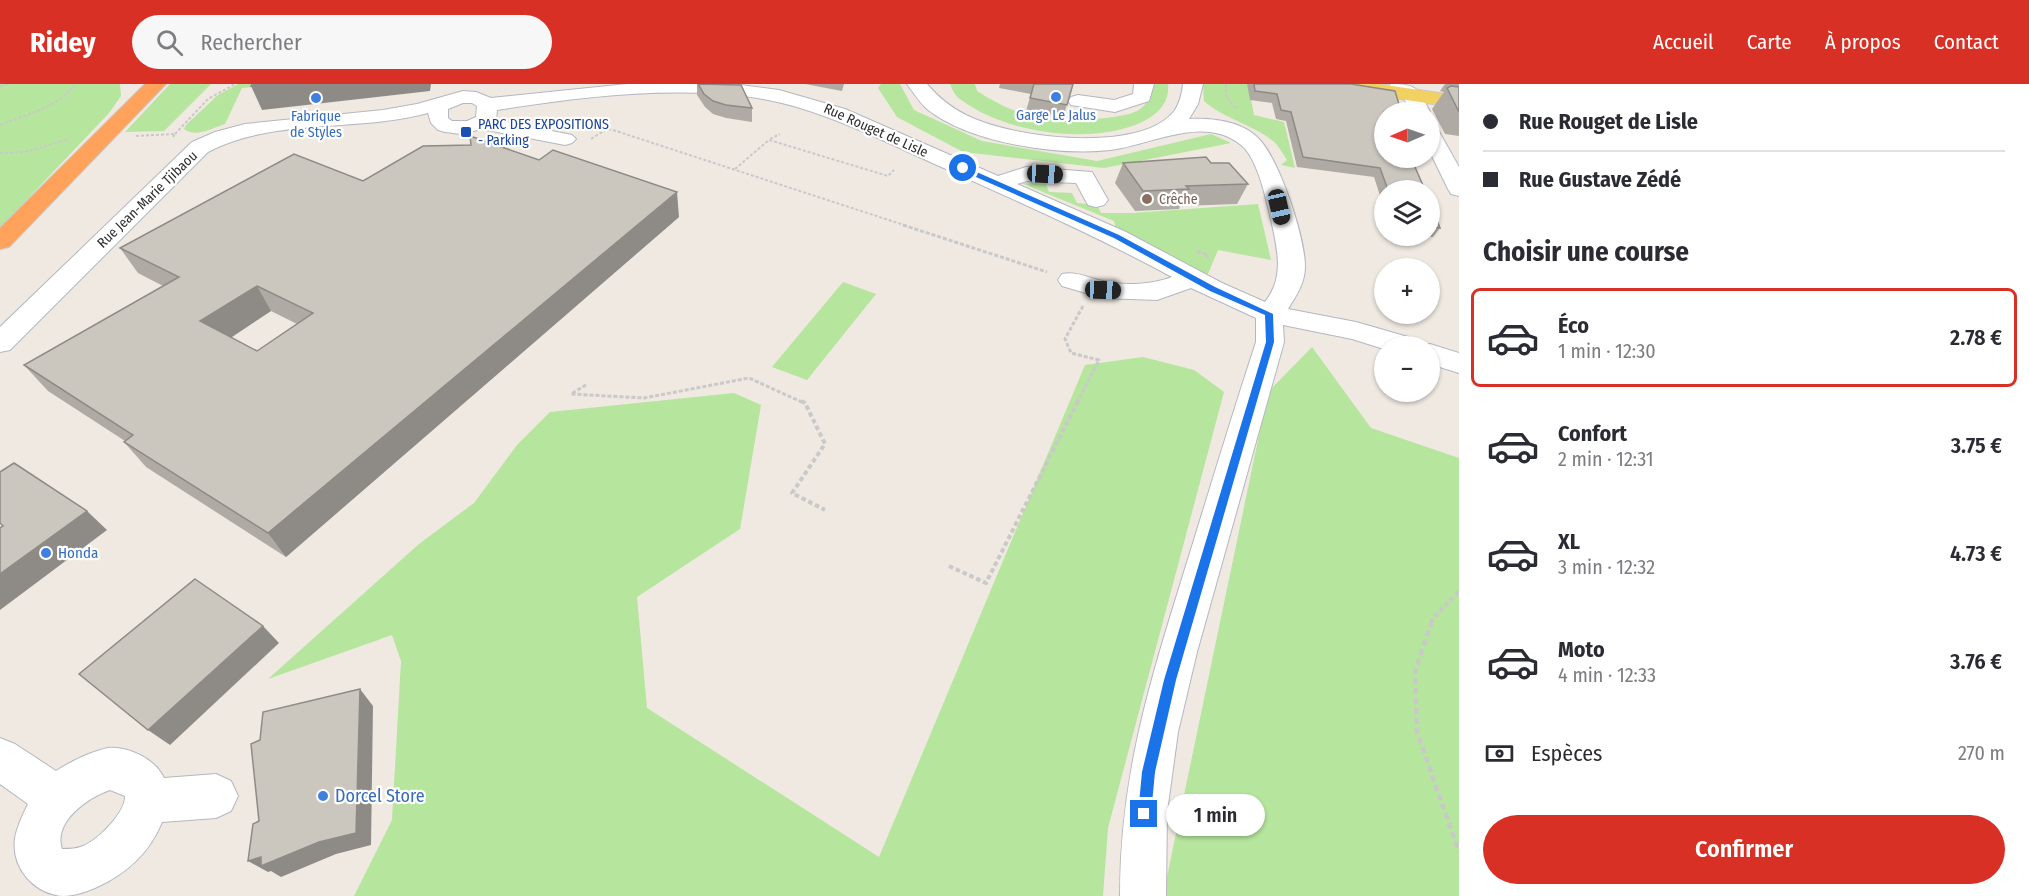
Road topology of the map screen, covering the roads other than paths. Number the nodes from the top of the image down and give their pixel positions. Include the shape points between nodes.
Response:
1 (132, 84) edge
2 (156, 84) edge
3 (917, 84) edge
4 (936, 84) edge
5 (1144, 84) edge
6 (1180, 84) edge
7 (1193, 84) edge
8 (1341, 84) edge
9 (1364, 84) edge
10 (1443, 84) edge
11 (685, 85) edge
12 (1459, 86) edge
13 (1403, 92) edge
14 (1459, 99) edge
15 (446, 101) edge
16 (1078, 101) dead end
17 (479, 102) edge
18 (1180, 117) junction
19 (565, 139) dead end
20 (1440, 151) edge
21 (59, 181) junction
22 (997, 183) junction
23 (1459, 188) edge
24 (1096, 200) dead end
25 (0, 242) edge
26 (1193, 278) junction
27 (1082, 283) road end
28 (1269, 314) junction
29 (1374, 337) edge
30 (0, 343) edge
31 (1440, 357) edge
32 (1459, 363) edge
33 (0, 759) edge
34 (216, 796) dead end
35 (58, 798) junction
36 (147, 801) junction
37 (1143, 896) edge

1 - 21 highway via 127,101
2 - 21 highway
3 - 18 street via 927,98 949,115 1026,140 1091,145 1132,141
4 - 18 street via 953,103 979,119 1047,136 1087,139 1130,134
5 - 16 street via 1143,97 1115,106
6 - 18 street
7 - 18 street
8 - 13 main road
9 - 13 street
10 - 12 street
11 - 17 street, Rue Rouget de Lisle
11 - 22 street, Rue Rouget de Lisle via 733,86 797,97
13 - 14 street
15 - 17 street
15 - 17 street via 441,124 454,128 467,127
15 - 30 street, Rue Jean-Marie Tjibaou via 421,115 252,128 216,138 200,147
17 - 19 street
18 - 28 street via 1225,129 1250,140 1257,148 1275,189 1292,264 1282,302
20 - 23 street
21 - 25 highway
22 - 24 street via 1026,174 1084,177
22 - 26 street, Rue Rouget de Lisle via 1117,237
26 - 27 street via 1157,292 1103,290
26 - 28 street, Rue Rouget de Lisle
28 - 29 street, Rue Rouget de Lisle
28 - 37 street via 1270,342 1170,680 1148,772 1141,856
31 - 32 street
33 - 35 street
34 - 36 street
35 - 36 street via 74,784 110,769 138,776 146,787
35 - 36 street via 38,831 36,847 40,860 49,869 63,873 81,871 117,851 132,836

